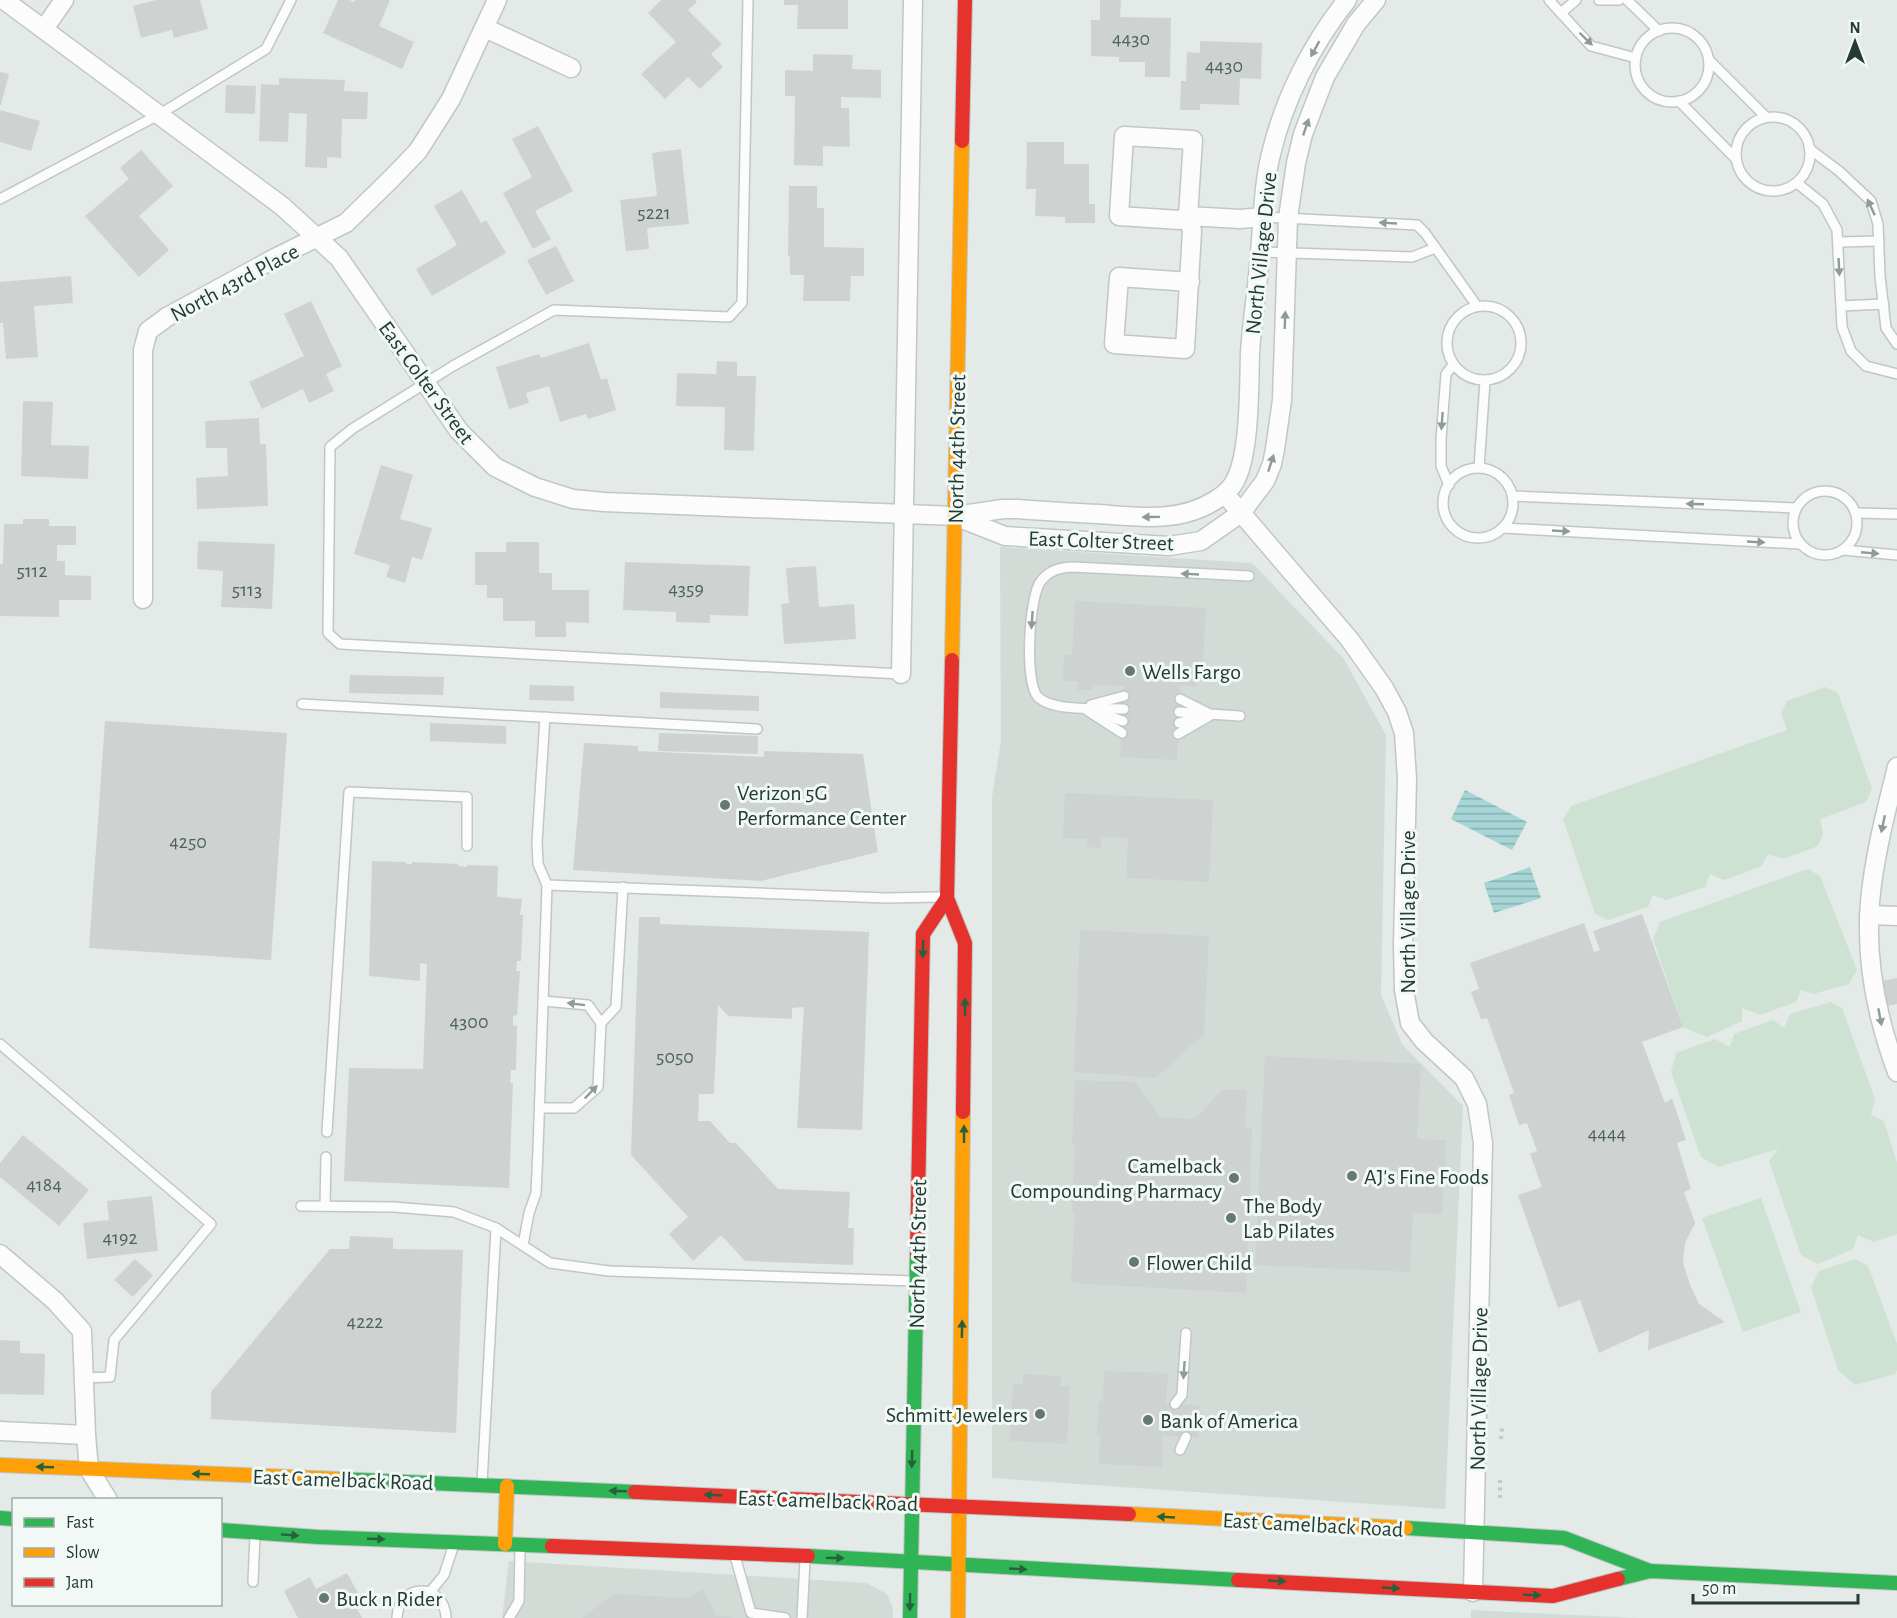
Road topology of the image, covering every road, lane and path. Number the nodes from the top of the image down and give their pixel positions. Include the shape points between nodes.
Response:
1 (4, 0) edge
2 (64, 0) edge
3 (291, 0) edge
4 (497, 0) edge
5 (748, 0) edge
6 (913, 0) edge
7 (965, 0) edge
8 (1376, 0) edge
9 (1549, 0) edge
10 (1576, 0) edge
11 (1599, 0) edge
12 (1619, 0) edge
13 (1627, 0) edge
14 (1343, 2) edge
15 (1561, 13) junction
16 (1360, 19) junction
17 (485, 28) junction
18 (44, 29) junction
19 (1659, 31) junction
20 (1636, 58) junction
21 (1710, 61) junction
22 (571, 68) dead end
23 (1678, 101) junction
24 (160, 114) junction
25 (1766, 117) junction
26 (1811, 150) junction
27 (1736, 159) junction
28 (1797, 183) junction
29 (0, 199) edge
30 (1188, 216) junction
31 (1263, 217) junction
32 (1288, 218) junction
33 (316, 238) junction
34 (1879, 241) junction
35 (1838, 242) junction
36 (1435, 248) junction
37 (1261, 252) junction
38 (1287, 254) junction
39 (1190, 282) junction
40 (1884, 304) junction
41 (1477, 306) junction
42 (1841, 306) junction
43 (1897, 344) edge
44 (1453, 365) junction
45 (1896, 372) edge
46 (1485, 381) junction
47 (425, 384) junction
48 (1479, 468) junction
49 (1449, 485) junction
50 (1225, 494) junction
51 (1513, 496) junction
52 (1796, 508) junction
53 (1241, 513) junction
54 (1856, 513) junction
55 (903, 514) junction
56 (1897, 514) edge
57 (955, 516) junction
58 (1503, 528) junction
59 (1800, 544) junction
60 (1843, 550) junction
61 (1897, 555) edge
62 (1249, 576) dead end
63 (143, 599) dead end
64 (901, 674) joint
65 (1124, 696) dead end
66 (1180, 699) dead end
67 (302, 704) dead end
68 (1083, 708) junction
69 (1124, 709) dead end
70 (1179, 712) dead end
71 (1211, 715) junction
72 (1240, 716) dead end
73 (545, 717) junction
74 (1123, 721) dead end
75 (1179, 723) dead end
76 (757, 729) dead end
77 (1122, 733) dead end
78 (1178, 734) dead end
79 (1897, 767) edge
80 (467, 846) dead end
81 (547, 885) junction
82 (622, 887) junction
83 (947, 898) junction
84 (1897, 909) edge
85 (1869, 915) junction
86 (1897, 917) edge
87 (543, 1001) junction
88 (601, 1023) junction
89 (0, 1044) edge
90 (1897, 1072) edge
91 (540, 1107) junction
92 (327, 1132) dead end
93 (326, 1157) dead end
94 (301, 1206) dead end
95 (325, 1206) junction
96 (496, 1227) junction
97 (523, 1245) junction
98 (0, 1254) edge
99 (916, 1281) junction
100 (1186, 1333) dead end
101 (83, 1378) junction
102 (1182, 1395) junction
103 (1175, 1404) dead end
104 (1188, 1405) dead end
105 (1502, 1428) dead end
106 (0, 1431) edge
107 (86, 1435) junction
108 (1186, 1437) dead end
109 (1501, 1439) dead end
110 (1180, 1450) dead end
111 (0, 1466) edge
112 (89, 1469) junction
113 (1500, 1480) dead end
114 (482, 1485) junction
115 (507, 1486) junction
116 (107, 1498) edge
117 (1500, 1498) dead end
118 (912, 1503) junction
119 (960, 1505) junction
120 (222, 1530) edge
121 (1476, 1532) junction
122 (255, 1533) junction
123 (454, 1542) junction
124 (505, 1544) junction
125 (520, 1545) junction
126 (734, 1554) junction
127 (805, 1557) junction
128 (910, 1562) junction
129 (959, 1565) junction
130 (1650, 1571) junction
131 (253, 1582) dead end
132 (1897, 1583) edge
133 (430, 1592) junction
134 (1473, 1592) junction
135 (397, 1618) edge
136 (446, 1618) edge
137 (509, 1618) edge
138 (785, 1618) edge
139 (802, 1618) edge
140 (910, 1618) edge
141 (958, 1618) edge

1 - 18 street, East Colter Street
2 - 18 street
3 - 24 lane via 266,49
4 - 17 street, North 43rd Place
5 - 47 lane via 742,303 729,317 555,310
6 - 55 street
7 - 57 main road, North 44th Street
8 - 16 street, North Village Drive
9 - 15 lane
10 - 15 lane
11 - 12 lane
13 - 19 lane
14 - 16 street
14 -> 31 street, North Village Drive via 1317,44 1283,114 1270,155
15 -> 20 lane via 1591,46
32 -> 16 street, North Village Drive via 1296,163 1313,105
17 - 22 street
17 - 33 street, North 43rd Place via 451,99 418,151 346,223
18 - 24 street, East Colter Street
19 - 20 lane via 1644,40
19 - 21 lane via 1689,31 1706,48
20 - 23 lane via 1636,75 1650,95 1661,101
21 - 23 lane via 1705,84 1686,100
21 - 25 lane
23 - 27 lane
24 - 29 lane
24 - 33 street, East Colter Street via 282,206
25 - 26 lane via 1778,117 1800,128
25 - 27 lane via 1745,130 1738,140
26 - 28 lane via 1805,174
34 -> 26 lane via 1871,201
27 - 28 lane via 1742,176 1762,190 1775,192
28 - 35 lane via 1823,204 1837,230
30 - 30 street via 1180,220 1119,216 1124,136 1193,140
30 - 31 street
30 - 39 street via 1192,231
31 - 32 lane
31 - 37 street, North Village Drive
36 -> 32 lane via 1417,225
32 - 38 street, North Village Drive
33 - 47 street, East Colter Street via 339,258
33 - 63 street, North 43rd Place via 167,317 148,331 143,350
34 - 35 lane
34 - 40 lane
35 -> 42 lane
36 - 38 lane via 1412,257
36 - 41 lane
37 - 38 lane
37 - 50 street, North Village Drive via 1242,463
53 -> 38 street, North Village Drive via 1265,480 1275,449 1282,400
39 - 39 street via 1185,349 1114,344 1119,278
40 - 42 lane
40 - 43 lane via 1886,328
41 - 44 lane via 1465,311 1449,329 1448,354
41 - 46 lane via 1489,306 1511,317 1521,339 1521,351 1512,367 1498,378
42 - 45 lane via 1842,327 1851,351 1866,366
44 - 46 lane via 1467,376
44 -> 49 lane via 1446,374 1441,439 1441,466
46 - 48 lane
47 - 55 street, East Colter Street via 459,431 495,467 535,487 573,499
47 - 64 lane via 330,447 328,633 340,644
48 - 49 lane via 1467,470
48 - 51 lane via 1500,477
49 - 58 lane via 1443,506 1452,526 1460,533 1481,538
50 - 53 street, North Village Drive
50 -> 57 street, East Colter Street via 1199,509 1176,516 1147,518 1002,509
52 -> 51 lane
51 - 58 lane via 1510,519
52 - 54 lane via 1812,493 1822,491 1843,496
52 - 59 lane via 1792,529
53 - 57 street, East Colter Street via 1201,540 1169,546 1005,536
53 - 121 street, North Village Drive via 1350,640 1384,688 1404,733 1407,779 1403,945 1404,990 1410,1023 1464,1078 1478,1104 1483,1143
54 - 56 lane
54 - 60 lane via 1856,534
55 - 57 street, East Colter Street
55 - 64 street
57 - 83 main road, North 44th Street
58 -> 59 lane
59 - 60 lane via 1823,556
60 -> 61 lane
62 -> 68 lane via 1074,567 1059,568 1041,580 1034,594 1031,680 1037,696 1051,705
65 - 68 lane
66 - 71 lane
67 - 73 lane
68 - 69 lane
68 - 74 lane
68 - 77 lane
70 - 71 lane
71 - 72 lane
71 - 75 lane
71 - 78 lane
73 - 76 lane
73 - 81 lane via 537,842 538,864
79 -> 85 street via 1882,828
80 - 92 lane via 467,797 349,792
81 - 82 lane
81 - 87 lane
82 - 83 lane
82 - 88 lane via 616,1006
83 -> 99 main road, North 44th Street via 923,934
119 -> 83 main road, North 44th Street via 965,943
84 - 86 street
85 - 86 street
85 -> 90 street via 1873,983
88 -> 87 lane via 588,1005
87 - 91 lane
91 -> 88 lane via 574,1108 598,1087
89 - 101 lane via 211,1224 114,1340 110,1377
91 - 97 lane via 536,1193
93 - 95 lane
94 - 95 lane
95 - 96 lane via 454,1212
96 - 97 lane
96 - 114 lane
97 - 99 lane via 550,1263 609,1271
98 - 101 street via 55,1301 82,1331
99 -> 118 main road, North 44th Street
100 -> 102 lane
101 - 107 street
102 - 103 lane
102 - 104 lane
105 - 109 path
106 - 107 street
107 - 112 street
108 - 110 lane
112 -> 111 main road, East Camelback Road
114 -> 112 main road, East Camelback Road
112 - 116 street
113 - 117 path
114 - 115 main road, East Camelback Road
118 -> 115 main road, East Camelback Road
115 - 124 main road
118 - 119 main road, East Camelback Road
118 - 128 main road, North 44th Street
121 -> 119 main road, East Camelback Road
119 - 129 main road, North 44th Street
120 - 122 main road, East Camelback Road
121 - 130 main road, East Camelback Road via 1564,1538
121 - 134 street, North Village Drive
122 -> 123 main road, East Camelback Road
122 - 131 lane
123 - 124 main road, East Camelback Road
123 - 133 lane via 444,1575
124 - 125 main road, East Camelback Road
125 - 126 main road, East Camelback Road
125 - 137 lane via 519,1601
126 - 127 main road, East Camelback Road
126 - 138 lane via 751,1613
127 -> 128 main road, East Camelback Road
127 - 139 lane
128 - 129 main road, East Camelback Road
128 -> 140 main road, North 44th Street
129 -> 134 main road, East Camelback Road
129 - 141 main road, North 44th Street
130 - 132 main road, East Camelback Road
134 -> 130 main road, East Camelback Road via 1553,1596
133 - 135 lane via 407,1595 397,1609
133 - 136 lane via 442,1602

